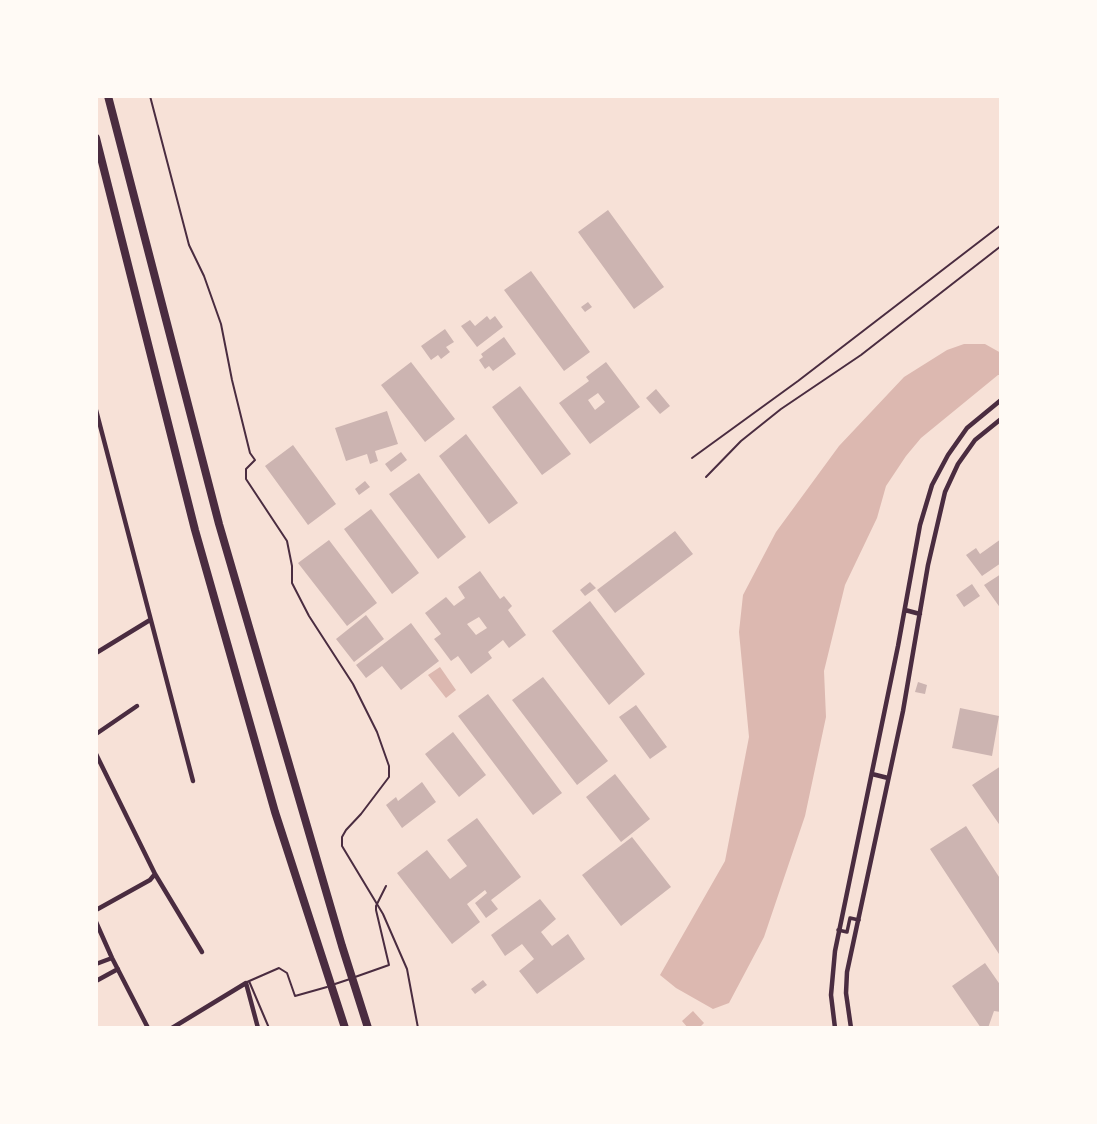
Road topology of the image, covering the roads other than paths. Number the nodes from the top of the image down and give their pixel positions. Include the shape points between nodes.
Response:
1 (108, 96) edge
2 (150, 96) edge
3 (96, 138) edge
4 (1001, 225) edge
5 (1001, 246) edge
6 (1001, 400) edge
7 (96, 410) edge
8 (1001, 419) edge
9 (692, 458) dead end
10 (706, 477) dead end
11 (905, 610) junction
12 (920, 614) junction
13 (150, 620) junction
14 (96, 653) edge
15 (137, 706) dead end
16 (96, 734) edge
17 (96, 754) edge
18 (872, 774) junction
19 (888, 778) junction
20 (193, 781) dead end
21 (155, 873) junction
22 (386, 886) dead end
23 (378, 903) junction
24 (96, 909) edge
25 (859, 920) junction
26 (96, 922) edge
27 (838, 930) junction
28 (202, 952) dead end
29 (112, 958) junction
30 (96, 964) edge
31 (118, 969) junction
32 (96, 981) edge
33 (247, 982) junction
34 (148, 1028) edge
35 (172, 1028) edge
36 (258, 1028) edge
37 (269, 1028) edge
38 (345, 1028) edge
39 (368, 1028) edge
40 (418, 1028) edge
41 (835, 1028) edge
42 (851, 1028) edge

1 - 39 highway via 219,524
2 - 23 lane via 189,245 221,324 255,460 246,469 246,479 287,541 292,583 353,684 389,766 388,777 342,837 342,846
3 - 38 highway via 199,544 275,812
4 - 9 lane
5 - 10 lane via 860,355 781,409
6 - 11 street via 967,428 932,485
7 - 13 street
8 - 12 street via 975,440 945,492
11 - 12 street
11 - 18 street
12 - 19 street
13 - 14 street
13 - 20 street
15 - 16 street
17 - 21 street
18 - 19 street
18 - 27 street
19 - 25 street
21 - 24 street
21 - 28 street
22 - 23 lane
23 - 33 lane via 376,914 389,965 301,996 295,996 287,973 279,968
23 - 40 lane via 407,969
25 - 27 street via 850,918 847,932
25 - 42 street via 847,972
26 - 29 street
27 - 41 street via 831,995
29 - 30 street
29 - 31 street
31 - 32 street
31 - 34 street
33 - 35 street
33 - 36 street
33 - 37 lane

